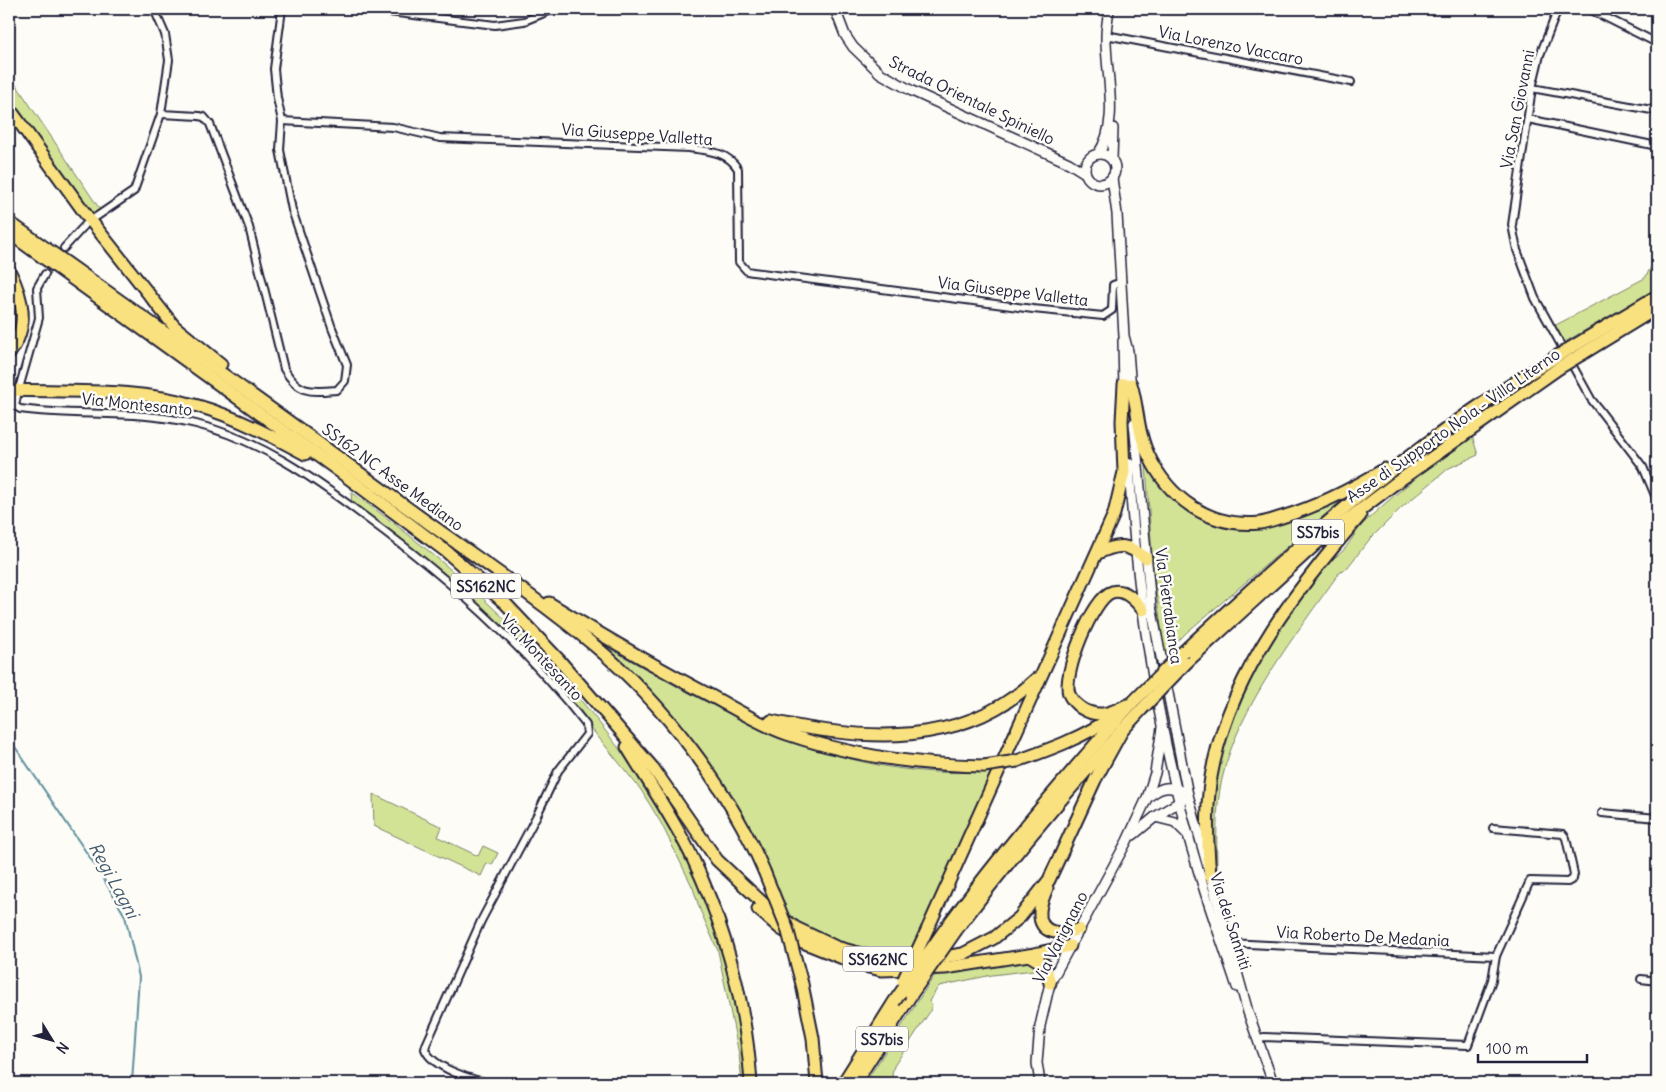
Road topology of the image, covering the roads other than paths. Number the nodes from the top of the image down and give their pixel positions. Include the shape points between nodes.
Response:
1 (154, 9) edge
2 (282, 9) edge
3 (365, 9) edge
4 (554, 9) edge
5 (835, 9) edge
6 (1109, 9) edge
7 (1558, 9) edge
8 (1589, 9) edge
9 (1106, 35) junction
10 (1657, 42) edge
11 (1351, 82) dead end
12 (1532, 88) junction
13 (9, 108) edge
14 (1110, 108) junction
15 (1657, 111) edge
16 (161, 114) junction
17 (1528, 119) junction
18 (282, 121) junction
19 (1657, 146) edge
20 (1098, 154) junction
21 (1089, 159) junction
22 (1112, 159) junction
23 (1069, 163) junction
24 (1085, 173) junction
25 (1112, 178) junction
26 (1095, 183) junction
27 (1115, 204) junction
28 (93, 219) dead end
29 (9, 222) edge
30 (85, 225) dead end
31 (9, 233) edge
32 (64, 248) dead end
33 (9, 270) edge
34 (45, 274) dead end
35 (1122, 282) junction
36 (1657, 296) edge
37 (1657, 308) edge
38 (1580, 349) junction
39 (9, 354) edge
40 (1557, 363) junction
41 (1127, 384) junction
42 (20, 385) dead end
43 (13, 393) edge
44 (251, 393) junction
45 (1417, 451) junction
46 (343, 474) junction
47 (1393, 485) junction
48 (1657, 500) edge
49 (1098, 553) junction
50 (1141, 554) junction
51 (516, 586) junction
52 (1143, 610) junction
53 (1185, 657) junction
54 (1041, 675) junction
55 (1138, 705) junction
56 (750, 717) junction
57 (610, 720) junction
58 (1162, 720) junction
59 (1123, 729) junction
60 (1177, 789) junction
61 (1188, 795) junction
62 (1147, 798) junction
63 (1180, 802) junction
64 (1602, 813) dead end
65 (1155, 817) junction
66 (1657, 818) edge
67 (1493, 828) dead end
68 (1190, 838) junction
69 (1127, 841) junction
70 (716, 860) junction
71 (1210, 876) junction
72 (1050, 880) junction
73 (953, 927) junction
74 (1079, 929) junction
75 (1229, 943) junction
76 (1070, 946) junction
77 (1029, 955) junction
78 (1496, 956) junction
79 (1641, 978) dead end
80 (1657, 981) edge
81 (1050, 983) junction
82 (894, 1002) junction
83 (1248, 1012) junction
84 (1257, 1039) junction
85 (492, 1083) edge
86 (751, 1083) edge
87 (817, 1083) edge
88 (843, 1083) edge
89 (855, 1083) edge
90 (1040, 1083) edge
91 (1273, 1083) edge

1 - 16 street via 165,34 169,60
2 - 18 street via 274,69
3 - 4 street via 495,25 524,21
5 - 23 main road, Strada Orientale Spiniello via 845,36 880,73
6 - 9 main road, Via Pietrabianca
7 - 12 street, Via San Giovanni via 1540,55
8 - 10 street
9 - 11 street, Via Lorenzo Vaccaro
9 - 14 main road, Via Pietrabianca
12 - 15 street
12 - 17 street, Via San Giovanni
13 - 44 highway via 87,216 174,326
14 - 20 main road, Via Pietrabianca via 1107,138
14 - 22 main road, Via Pietrabianca via 1114,129
16 - 18 street via 199,116 208,120 249,227 284,369 296,386 312,392 337,390 345,381 347,365 292,210 280,150
16 - 28 street via 134,191
17 - 19 street
17 - 48 street, Via San Giovanni via 1513,217 1517,250 1525,274 1591,399 1643,467
18 - 35 street, Via Giuseppe Valletta via 393,127 440,138 689,148 718,153 728,157 738,169 739,262 747,271 1103,316 1112,310 1113,285
20 - 21 main road
20 - 22 main road
21 - 23 main road, Strada Orientale Spiniello
21 - 24 main road
22 - 25 main road, Via Pietrabianca via 1115,168
23 - 24 main road, Strada Orientale Spiniello
24 - 26 main road
25 - 26 main road via 1104,184
25 - 27 main road, Via Pietrabianca
26 - 27 main road
27 - 35 main road, Via Pietrabianca
29 - 44 highway
30 - 32 street
31 - 46 highway
33 - 39 highway via 23,302 23,317
34 - 42 street via 37,288 39,318
35 - 41 main road, Via Pietrabianca via 1124,336 1128,351
36 - 38 highway, Asse di Supporto Nola - Villa Literno / SS7bis
37 - 38 highway, Asse di Supporto Nola - Villa Literno / SS7bis
38 - 40 highway, Asse di Supporto Nola - Villa Literno / SS7bis, bridge
40 - 45 highway, Asse di Supporto Nola - Villa Literno / SS7bis via 1487,400
40 - 47 highway, Asse di Supporto Nola - Villa Literno / SS7bis via 1493,414
41 - 45 highway via 1147,453 1164,483 1185,504 1222,520 1260,523 1302,511 1350,490
41 - 49 highway via 1122,421 1124,472 1114,514
41 - 50 main road, Via Pietrabianca
43 - 46 highway via 133,394 198,406 261,430
43 - 85 street, Via Montesanto via 15,406 20,410 121,414 196,424 245,441 288,462 444,578 532,662 586,726 586,734 558,771 481,921 426,1045 429,1057 444,1067 466,1078
44 - 51 highway, SS162 NC Asse Mediano
45 - 53 highway, Asse di Supporto Nola - Villa Literno / SS7bis via 1276,566
46 - 57 highway, SS162NC via 447,552 506,603
47 - 53 highway, Asse di Supporto Nola - Villa Literno / SS7bis via 1317,543
47 - 71 highway via 1362,514 1312,572 1247,674 1225,724 1214,762 1208,803
49 - 50 highway via 1121,546
49 - 54 highway
50 - 52 main road, Via Pietrabianca
50 - 61 main road, Via Pietrabianca
51 - 56 highway via 657,668
51 - 87 highway, bridge via 596,647 651,701 706,768 735,814 764,871 787,928 802,984
52 - 55 highway via 1128,595 1112,592 1104,596 1081,638 1069,671 1069,694 1090,714 1107,714
52 - 58 main road, Via Pietrabianca
53 - 55 highway, Asse di Supporto Nola - Villa Literno / SS7bis, bridge
54 - 56 highway via 1020,695 997,710 961,725 920,734 860,736 810,730
54 - 82 highway, bridge
55 - 56 highway, bridge via 1059,746 1017,761 984,766 929,765 883,758 824,745
55 - 59 highway, Asse di Supporto Nola - Villa Literno / SS7bis
55 - 73 highway, Asse di Supporto Nola - Villa Literno / SS7bis via 1073,768 994,862
57 - 70 highway, SS162NC via 653,768
57 - 86 highway via 693,858 720,924 741,1001
58 - 60 main road, Via Pietrabianca
58 - 62 main road, Via Varignano via 1155,773
59 - 72 highway, SS162NC via 1095,780
59 - 73 highway, Asse di Supporto Nola - Villa Literno / SS7bis
60 - 61 main road
60 - 62 main road via 1158,789
60 - 63 main road, Via Pietrabianca
61 - 63 main road, Via Varignano
61 - 71 main road, Via Pietrabianca
62 - 69 main road, Via Varignano
63 - 65 main road, Via Varignano
63 - 68 main road, Via Pietrabianca
64 - 66 street
65 - 68 main road via 1175,822
65 - 69 main road, Via Varignano
67 - 78 street via 1563,834 1574,874 1568,882 1530,881
68 - 83 main road, Via dei Sanniti via 1209,903
69 - 74 main road, Via Varignano
70 - 72 highway, SS162NC via 766,906 796,928 836,947 897,961 963,954 994,938 1020,917
70 - 77 highway via 741,892 781,929 820,951 860,965 881,970 945,968
71 - 75 main road, Via dei Sanniti
72 - 74 highway via 1039,913 1041,923 1056,933
73 - 82 highway, Asse di Supporto Nola - Villa Literno / SS7bis, bridge
73 - 89 highway, Asse di Supporto Nola - Villa Literno / SS7bis, bridge
74 - 76 main road, Via Varignano
75 - 78 street, Via Roberto De Medania
75 - 83 main road, Via dei Sanniti
76 - 77 highway
76 - 81 main road, Via Varignano
77 - 81 highway via 1045,965
78 - 84 street via 1492,980 1468,1045
79 - 80 street
81 - 90 main road, Via Varignano via 1040,1026 1037,1063
82 - 88 highway, Asse di Supporto Nola - Villa Literno / SS7bis
83 - 84 main road, Via dei Sanniti
84 - 91 main road, Via dei Sanniti

